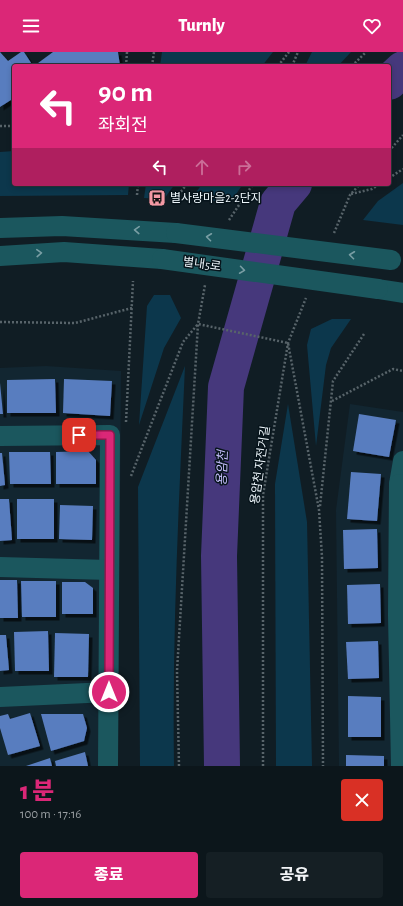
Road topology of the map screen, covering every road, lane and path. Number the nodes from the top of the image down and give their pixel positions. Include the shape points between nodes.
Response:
1 (127, 52) edge
2 (154, 52) edge
3 (289, 52) edge
4 (298, 52) edge
5 (366, 52) edge
6 (126, 64) edge
7 (152, 64) edge
8 (280, 64) edge
9 (293, 64) edge
10 (354, 64) edge
11 (0, 126) edge
12 (12, 126) edge
13 (403, 135) edge
14 (391, 149) edge
15 (403, 169) edge
16 (391, 177) edge
17 (138, 186) edge
18 (185, 186) edge
19 (252, 186) edge
20 (358, 186) edge
21 (377, 186) edge
22 (137, 195) dead end
23 (350, 195) junction
24 (176, 198) dead end
25 (226, 224) dead end
26 (0, 228) edge
27 (332, 237) dead end
28 (0, 256) edge
29 (397, 260) edge
30 (206, 280) dead end
31 (133, 281) dead end
32 (403, 293) edge
33 (307, 294) dead end
34 (132, 308) junction
35 (0, 322) edge
36 (198, 324) junction
37 (364, 334) dead end
38 (288, 343) junction
39 (403, 371) edge
40 (331, 402) junction
41 (125, 424) dead end
42 (0, 436) edge
43 (403, 461) edge
44 (129, 481) dead end
45 (401, 485) edge
46 (319, 510) junction
47 (0, 567) edge
48 (109, 570) junction
49 (401, 615) edge
50 (109, 692) junction
51 (0, 697) edge
52 (402, 745) edge
53 (108, 766) edge
54 (179, 766) edge
55 (263, 766) edge
56 (323, 766) edge
57 (401, 766) edge

1 - 6 path
2 - 7 path
3 - 8 path
4 - 9 path
5 - 10 path
11 - 12 path
13 - 14 path
15 - 16 path
17 - 22 path
18 - 24 path
19 - 25 path
20 - 23 path
21 - 23 path
23 - 27 path
29 -> 26 street, bridge via 176,232 62,226
28 -> 32 street, 별내5로, bridge via 64,252 162,259
30 - 36 path
31 - 34 path
33 - 38 path, 용암천 자전거길
34 - 35 path via 75,323
34 - 41 path
36 - 38 path
36 - 44 path via 183,342
36 - 54 path via 177,670
37 - 40 path via 333,381
38 - 46 path
38 - 55 path, 용암천 자전거길 via 263,495
39 - 40 path via 393,369
40 - 46 path
42 - 48 street via 110,435
43 - 45 street
45 - 49 street
46 - 56 path via 322,557
47 - 48 street
48 - 50 street
49 - 52 street
50 - 51 street
50 - 53 street
52 - 57 street

